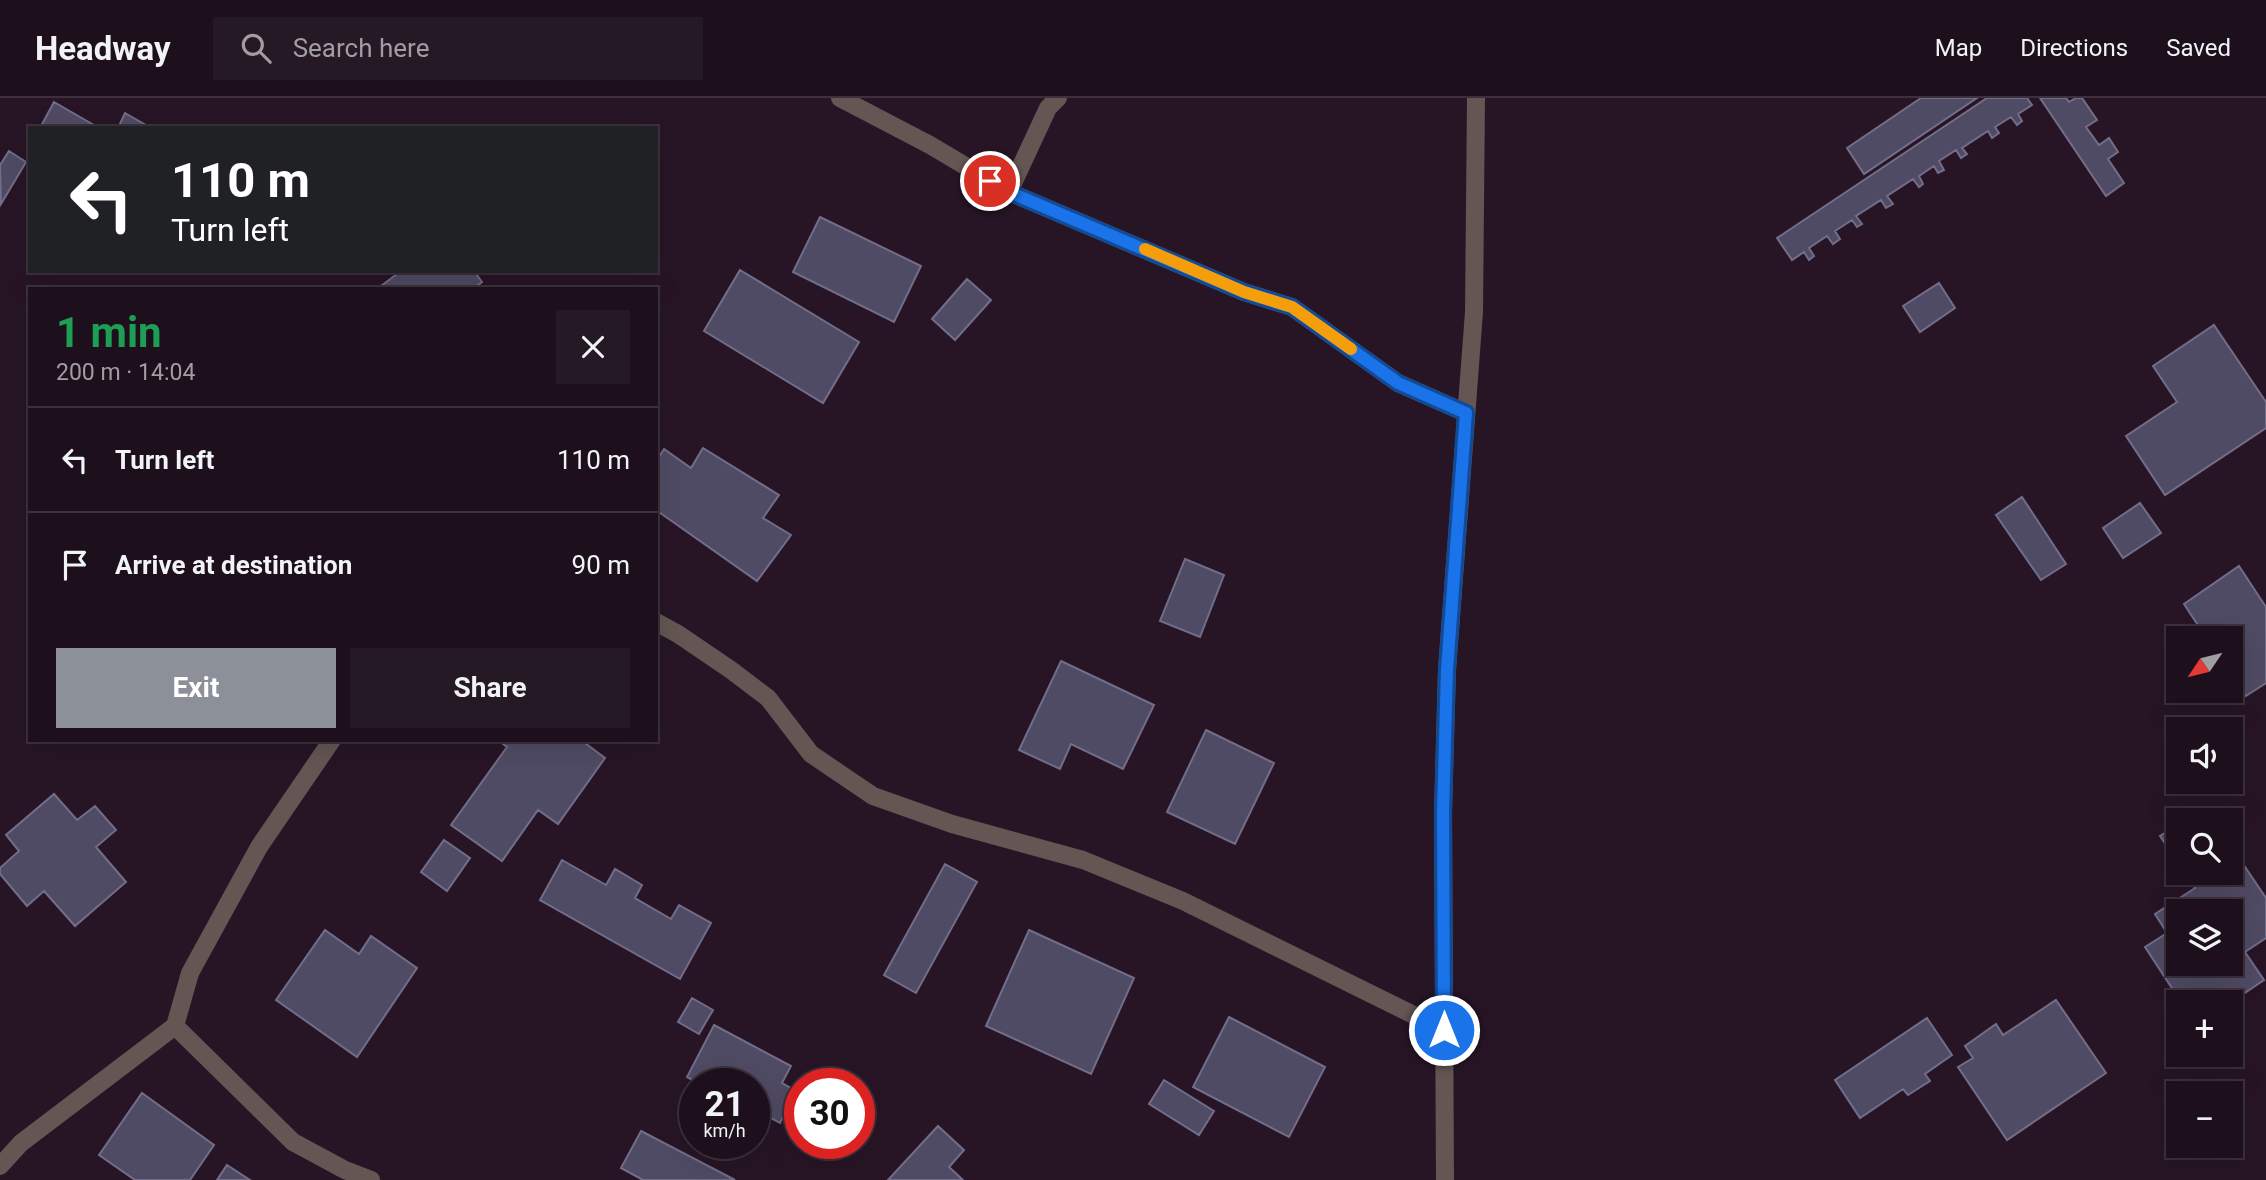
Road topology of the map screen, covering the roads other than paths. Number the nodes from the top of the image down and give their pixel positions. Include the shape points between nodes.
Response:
1 (840, 98) edge
2 (1058, 98) edge
3 (1476, 98) edge
4 (1009, 192) junction
5 (1466, 413) junction
6 (658, 623) edge
7 (331, 742) edge
8 (176, 1026) junction
9 (1444, 1030) junction
10 (0, 1166) edge
11 (370, 1180) edge
12 (1445, 1180) edge

1 - 4 street
2 - 4 street via 1048,108
3 - 5 street via 1474,312
4 - 5 street via 1244,292 1292,307 1398,383
5 - 9 street via 1447,670
6 - 9 street via 768,698 811,754 873,796 952,824 1083,860 1183,901
7 - 8 street via 259,847 190,974
8 - 10 street via 21,1143
8 - 11 street via 293,1142
9 - 12 street

